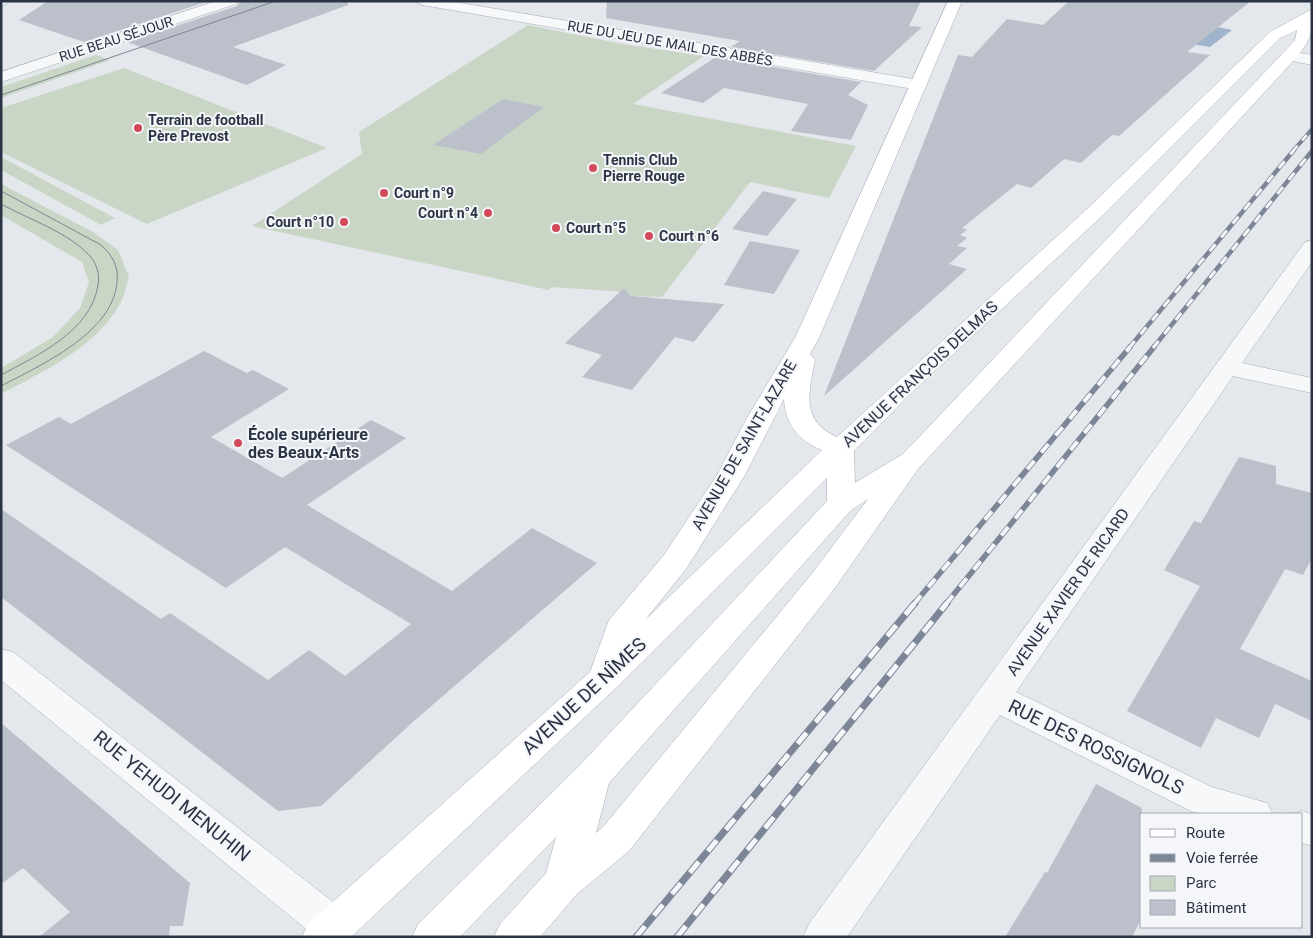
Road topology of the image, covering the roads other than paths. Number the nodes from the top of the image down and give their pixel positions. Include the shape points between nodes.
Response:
1 (231, 1) edge
2 (422, 1) edge
3 (955, 1) edge
4 (1309, 16) edge
5 (1261, 51) junction
6 (1289, 56) junction
7 (1312, 60) edge
8 (1, 77) edge
9 (919, 85) junction
10 (1312, 246) edge
11 (806, 338) junction
12 (1226, 367) junction
13 (1312, 386) edge
14 (840, 448) junction
15 (913, 460) junction
16 (841, 503) junction
17 (1, 661) edge
18 (605, 678) junction
19 (995, 697) junction
20 (593, 776) junction
21 (1250, 813) edge
22 (563, 882) junction
23 (329, 933) edge
24 (432, 937) edge
25 (514, 937) edge
26 (823, 937) edge

1 - 8 street, RUE BEAU SÉJOUR
2 - 9 street, RUE DU JEU DE MAIL DES ABBÉS
3 - 9 main road, AVENUE DE SAINT-LAZARE
4 - 5 main road, AVENUE FRANÇOIS DELMAS via 1275,36
4 - 6 main road, AVENUE FRANÇOIS DELMAS via 1302,41
5 - 6 main road
5 - 14 main road, AVENUE FRANÇOIS DELMAS via 1094,213
6 - 7 street
6 - 15 main road, AVENUE FRANÇOIS DELMAS
9 - 11 main road, AVENUE DE SAINT-LAZARE
10 - 12 street, AVENUE XAVIER DE RICARD
11 - 14 main road, AVENUE DE SAINT-LAZARE via 795,397 799,417 811,434
11 - 18 main road, AVENUE DE SAINT-LAZARE via 726,483 675,562 620,628
12 - 13 street
12 - 19 street, AVENUE XAVIER DE RICARD
14 - 16 main road, AVENUE FRANÇOIS DELMAS
14 - 18 main road, AVENUE DE NÎMES
15 - 16 main road, AVENUE FRANÇOIS DELMAS
15 - 22 main road via 821,584 616,839
16 - 20 main road
17 - 23 street, RUE YEHUDI MENUHIN
18 - 23 main road, AVENUE DE NÎMES
19 - 21 street, RUE DES ROSSIGNOLS via 1204,800
19 - 26 street, AVENUE XAVIER DE RICARD
20 - 22 main road
20 - 24 main road
22 - 25 main road

